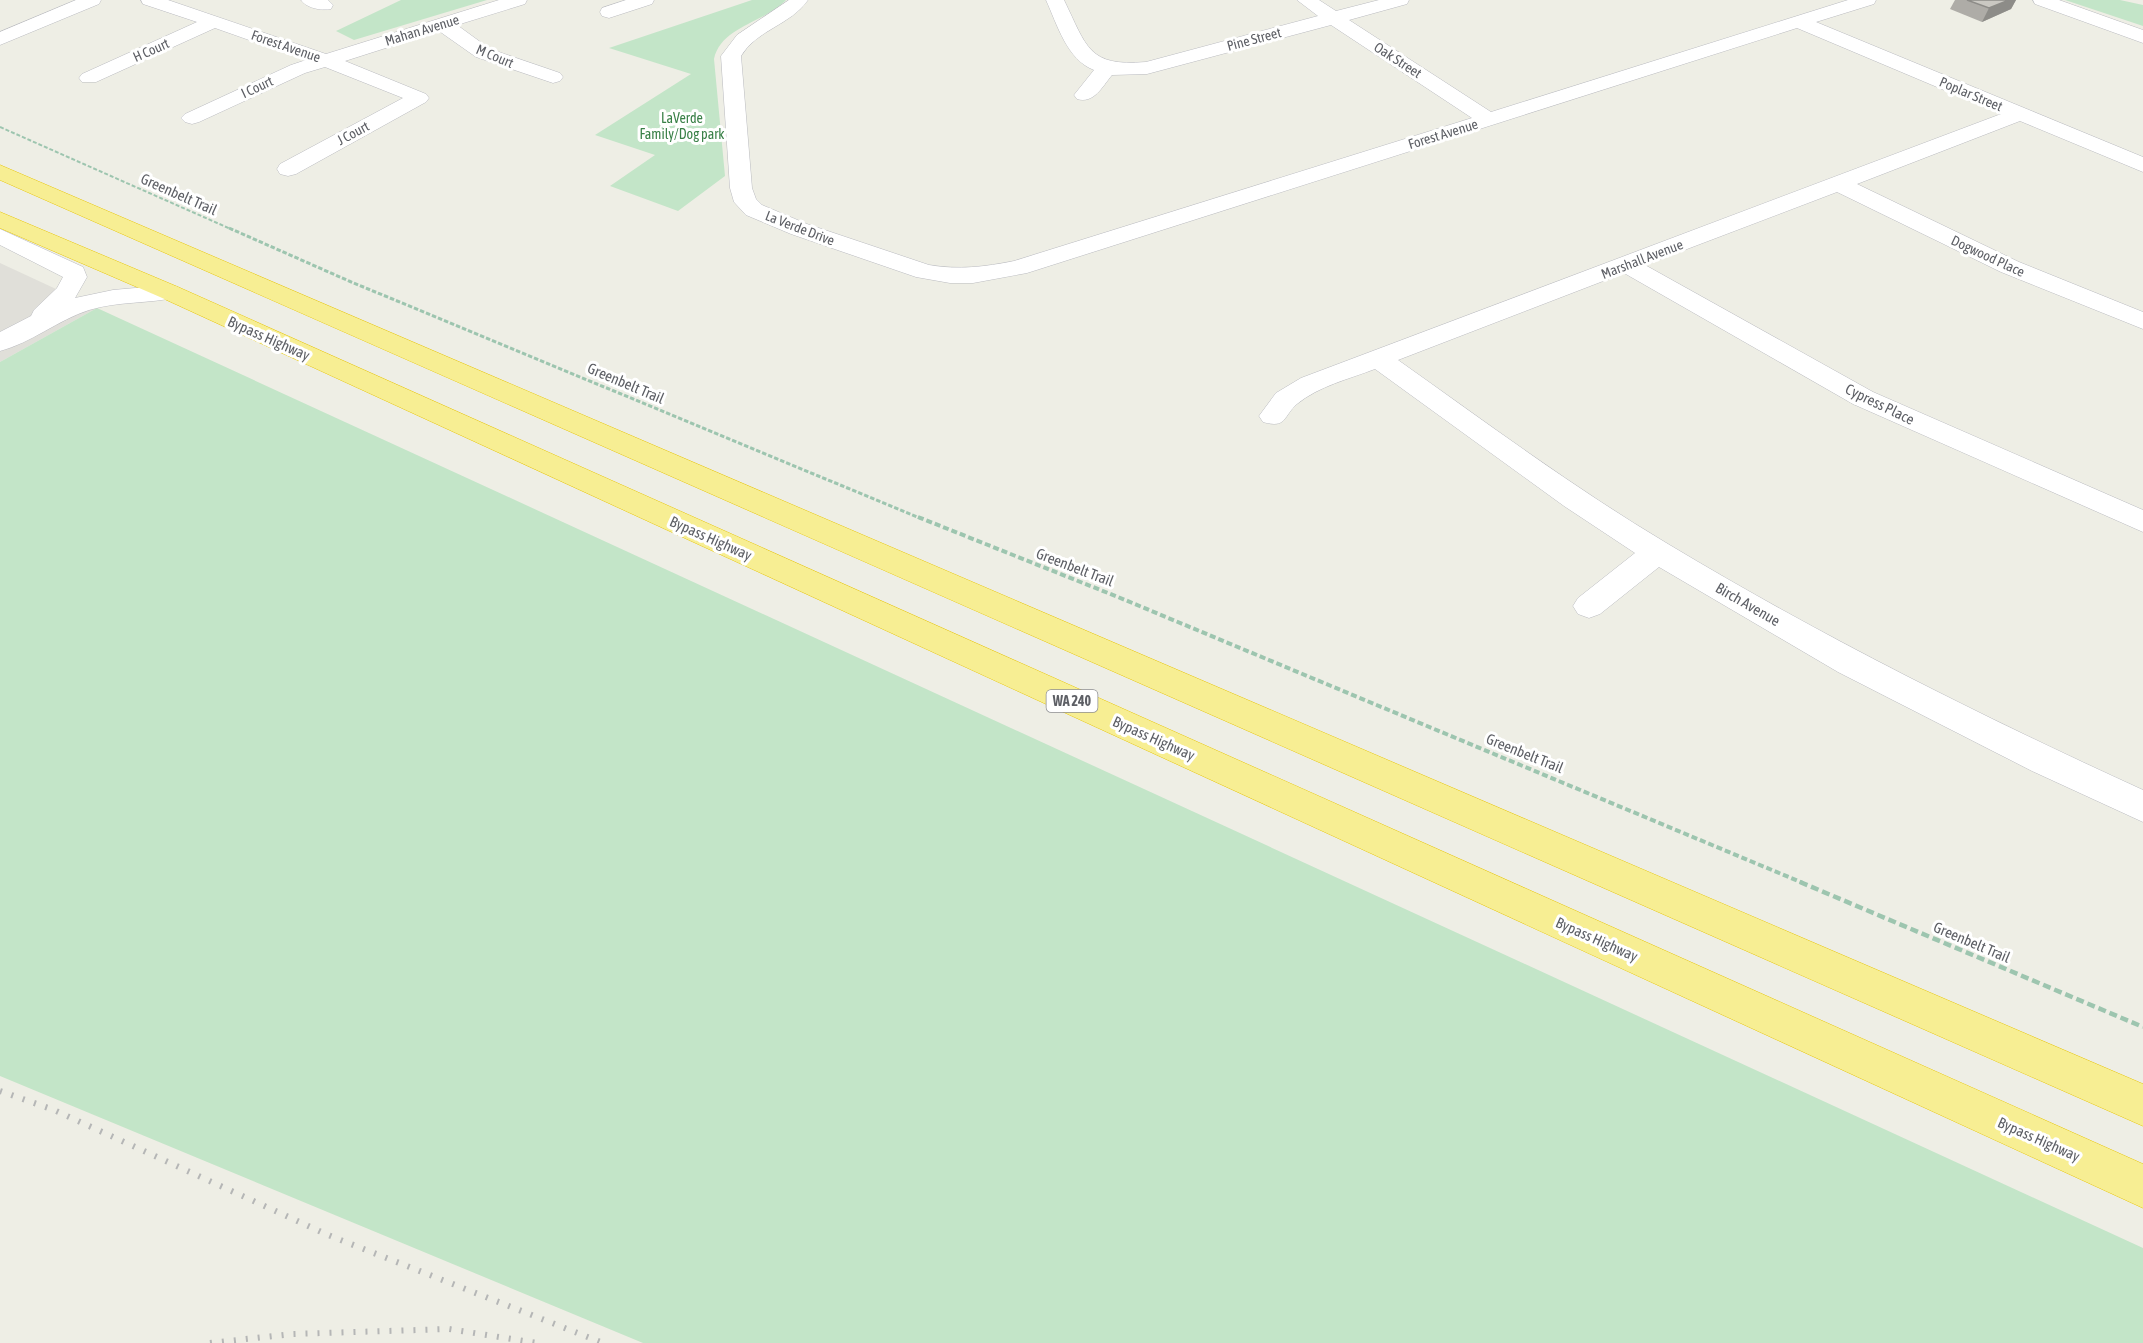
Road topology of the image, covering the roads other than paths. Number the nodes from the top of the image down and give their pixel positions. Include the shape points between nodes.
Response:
1 (92, 0) edge
2 (150, 0) edge
3 (518, 0) edge
4 (645, 0) edge
5 (800, 0) edge
6 (1055, 0) edge
7 (1306, 0) edge
8 (1400, 0) edge
9 (1867, 0) edge
10 (2042, 0) edge
11 (182, 4) edge
12 (609, 12) dead end
13 (1334, 18) junction
14 (213, 22) junction
15 (1799, 22) junction
16 (442, 24) junction
17 (2143, 37) edge
18 (0, 39) edge
19 (325, 60) junction
20 (1107, 68) junction
21 (553, 77) dead end
22 (88, 78) dead end
23 (1084, 94) dead end
24 (419, 98) joint
25 (2020, 114) junction
26 (192, 118) dead end
27 (1489, 120) junction
28 (2143, 165) edge
29 (288, 169) dead end
30 (0, 172) edge
31 (1837, 183) junction
32 (0, 219) edge
33 (0, 236) edge
34 (1627, 265) junction
35 (1018, 268) joint
36 (169, 292) junction
37 (2143, 321) edge
38 (10, 337) edge
39 (1378, 358) junction
40 (1273, 416) dead end
41 (2143, 522) edge
42 (1657, 552) junction
43 (1589, 606) dead end
44 (2143, 807) edge
45 (2143, 1105) edge
46 (2143, 1186) edge

1 - 18 street
2 - 11 street, Forest Avenue
3 - 16 street, Mahan Avenue
4 - 12 street
5 - 35 street, La Verde Drive via 744,39 731,56 741,188 748,206 799,229 925,272 973,276
6 - 20 street via 1083,55
7 - 13 street, Oak Street
8 - 13 street, Pine Street
9 - 15 street, Forest Avenue
10 - 17 street
11 - 14 street, Forest Avenue
13 - 20 street, Pine Street via 1148,68
13 - 27 street, Oak Street
14 - 19 street, Forest Avenue
14 - 22 street, H Court
15 - 25 street, Poplar Street
15 - 27 street, Forest Avenue
16 - 19 street, Mahan Avenue
16 - 21 street, M Court via 483,53
19 - 24 street, Forest Avenue
19 - 26 street, I Court via 281,75
20 - 23 street
24 - 29 street, J Court
25 - 28 street, Poplar Street
25 - 31 street, Marshall Avenue
27 - 35 street, Forest Avenue
30 - 45 highway
31 - 34 street, Marshall Avenue
31 - 37 street, Dogwood Place via 2010,267
32 - 36 highway, Bypass Highway / WA 240
33 - 38 street via 74,272 75,277 58,303
34 - 39 street, Marshall Avenue
34 - 41 street, Cypress Place via 1863,398
36 - 38 street via 92,301
36 - 46 highway, Bypass Highway / WA 240
39 - 40 street, Marshall Avenue via 1310,384 1286,399
39 - 42 street, Birch Avenue via 1574,499
42 - 43 street
42 - 44 street, Birch Avenue via 1850,663

